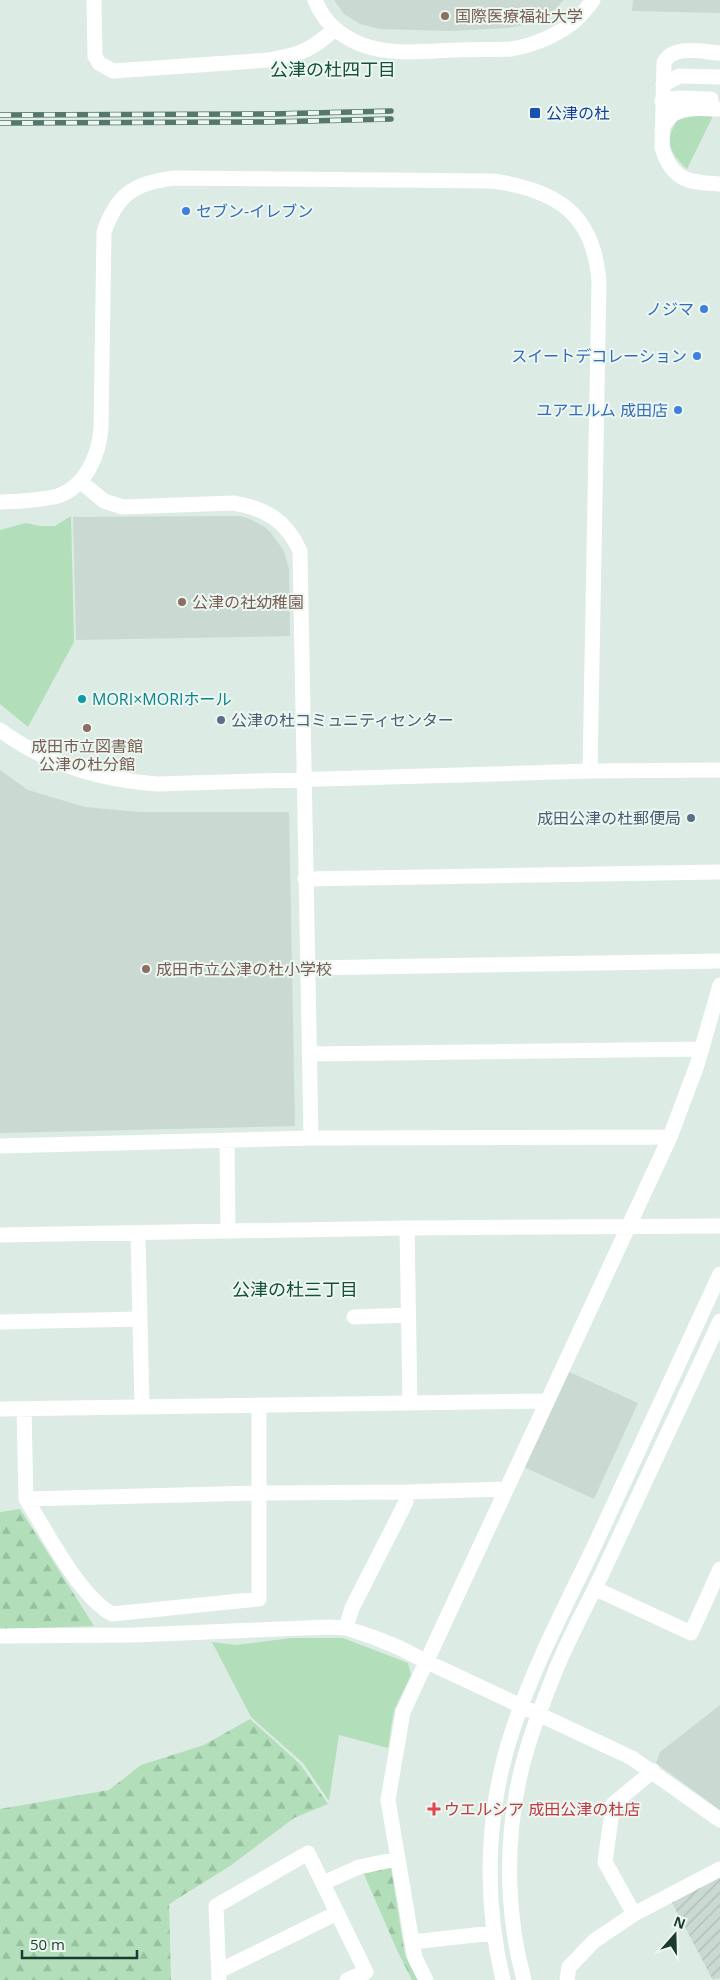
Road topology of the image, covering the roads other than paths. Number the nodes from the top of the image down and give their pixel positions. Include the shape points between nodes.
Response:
1 (94, 0) edge
2 (316, 0) edge
3 (593, 0) edge
4 (334, 29) junction
5 (720, 52) edge
6 (720, 77) edge
7 (663, 85) junction
8 (720, 100) edge
9 (662, 101) junction
10 (720, 109) edge
11 (662, 131) junction
12 (720, 184) edge
13 (80, 481) junction
14 (0, 502) edge
15 (0, 730) edge
16 (720, 770) edge
17 (590, 771) junction
18 (303, 779) junction
19 (720, 872) edge
20 (305, 879) junction
21 (720, 961) edge
22 (308, 968) junction
23 (720, 985) edge
24 (702, 1049) junction
25 (309, 1054) junction
26 (670, 1137) junction
27 (311, 1138) junction
28 (227, 1140) junction
29 (0, 1146) edge
30 (629, 1226) junction
31 (720, 1226) edge
32 (407, 1228) junction
33 (228, 1231) junction
34 (138, 1234) junction
35 (0, 1235) edge
36 (720, 1274) edge
37 (408, 1315) junction
38 (354, 1317) dead end
39 (140, 1318) junction
40 (720, 1321) edge
41 (0, 1322) edge
42 (546, 1401) junction
43 (410, 1403) junction
44 (259, 1406) junction
45 (142, 1407) junction
46 (24, 1408) junction
47 (0, 1409) edge
48 (506, 1489) junction
49 (406, 1492) junction
50 (259, 1493) junction
51 (26, 1499) junction
52 (720, 1569) edge
53 (596, 1589) junction
54 (346, 1628) junction
55 (0, 1636) edge
56 (425, 1661) junction
57 (521, 1706) junction
58 (538, 1715) junction
59 (653, 1771) junction
60 (720, 1820) edge
61 (397, 1859) junction
62 (720, 1869) edge
63 (323, 1883) junction
64 (337, 1913) junction
65 (634, 1914) junction
66 (493, 1933) junction
67 (412, 1942) junction
68 (219, 1975) edge
69 (347, 1980) edge
70 (426, 1980) edge
71 (503, 1980) edge
72 (524, 1980) edge
73 (566, 1980) edge

1 - 4 street via 95,56 99,63 113,71 269,60 316,46
2 - 4 street via 320,12
3 - 4 street via 580,18 564,29 511,48 402,52 361,44
5 - 7 street via 670,54 664,63
6 - 7 street via 686,75
7 - 9 street
8 - 9 street via 678,98
9 - 11 street
10 - 11 street via 684,109 667,119
11 - 12 street via 665,160 673,171 683,179 697,183
13 - 14 street via 59,495
13 - 17 street via 90,467 100,441 104,232 118,202 129,191 142,184 174,178 493,181 546,194 581,224 595,253 599,275
13 - 18 street via 104,501 123,507 233,503 251,506 270,515 294,538 302,567
15 - 18 street via 42,756 64,765 130,782
16 - 17 street
17 - 18 street
18 - 20 street
19 - 20 street
20 - 22 street
21 - 22 street
22 - 25 street
23 - 24 street
24 - 25 street
24 - 26 street
25 - 27 street
26 - 27 street
26 - 30 street
27 - 28 street
28 - 29 street
28 - 33 street
30 - 31 street
30 - 32 street
30 - 42 street
32 - 33 street
32 - 37 street
33 - 34 street
34 - 35 street
34 - 39 street
36 - 57 street
37 - 38 street
37 - 43 street
39 - 41 street
39 - 45 street
40 - 53 street
42 - 43 street
42 - 48 street
43 - 44 street
44 - 45 street
44 - 50 street
45 - 46 street
46 - 47 street
46 - 51 street
48 - 49 street
48 - 56 street
49 - 50 street
49 - 54 street via 406,1502 352,1608
50 - 51 street
50 - 51 street via 260,1599 112,1614 101,1608 81,1586
52 - 53 street via 690,1633
53 - 58 street via 558,1665
54 - 55 street
54 - 56 street
56 - 57 street
56 - 61 street via 403,1712 388,1800
57 - 58 street
57 - 66 street via 506,1749 494,1815 490,1890
58 - 59 street
58 - 72 street via 518,1784 510,1856 513,1921
59 - 60 street
59 - 65 street via 613,1804 606,1862
61 - 63 street via 360,1867
61 - 67 street
62 - 65 street
63 - 64 street
63 - 68 street via 308,1853 216,1906
64 - 68 street
64 - 69 street via 366,1972
65 - 73 street via 594,1941 568,1967
66 - 67 street
66 - 71 street
67 - 70 street via 415,1958

